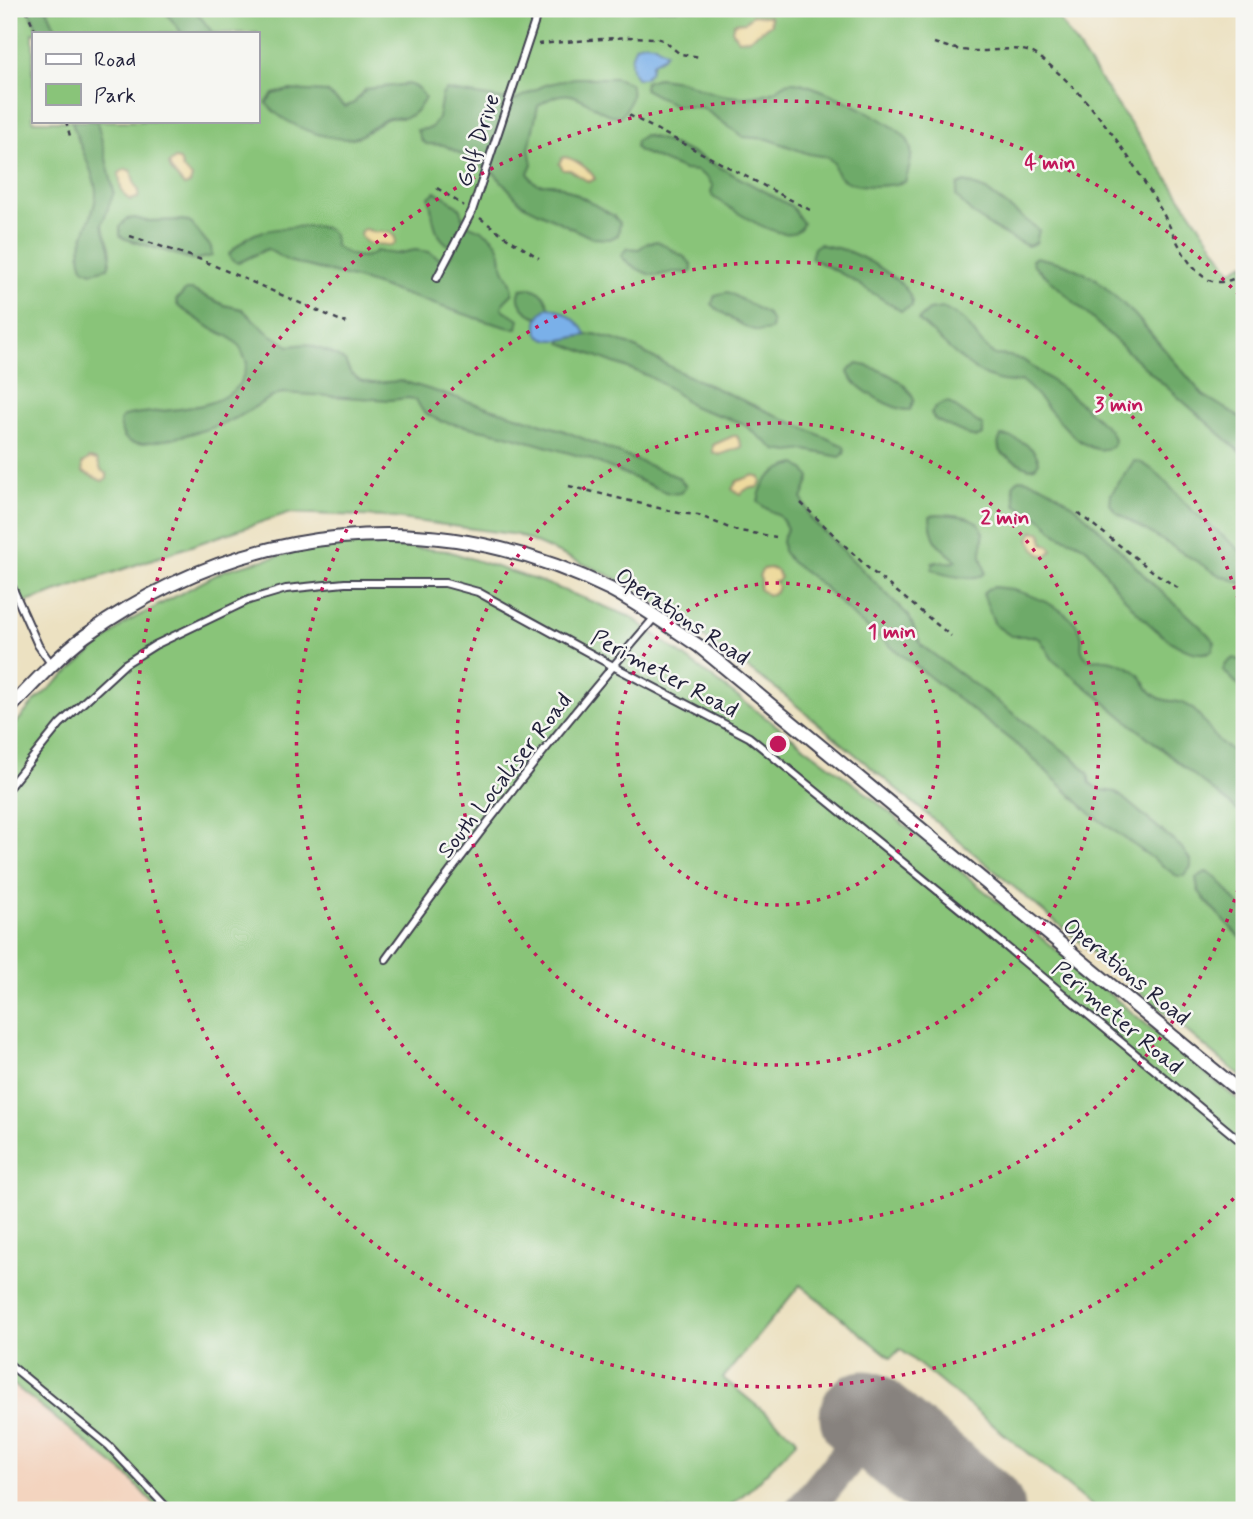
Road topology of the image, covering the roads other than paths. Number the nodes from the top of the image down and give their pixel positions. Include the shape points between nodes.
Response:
1 (537, 9) edge
2 (437, 278) dead end
3 (9, 580) edge
4 (655, 617) junction
5 (52, 665) junction
6 (613, 666) junction
7 (9, 709) edge
8 (9, 787) edge
9 (386, 959) dead end
10 (1244, 1095) edge
11 (1244, 1144) edge
12 (9, 1364) edge
13 (169, 1510) edge

1 - 2 lane, Golf Drive via 472,211
3 - 5 lane
4 - 5 street, Operations Road via 611,590 498,548 406,534 370,534 282,546 199,571 112,618
4 - 6 lane, South Localiser Road
4 - 10 street, Operations Road via 767,701
5 - 7 street, Operations Road
6 - 8 lane, Perimeter Road via 478,592 445,583 345,583 286,589 249,600 125,664 60,724
6 - 9 lane, South Localiser Road via 450,870
6 - 11 lane, Perimeter Road via 749,737
12 - 13 lane via 109,1446

